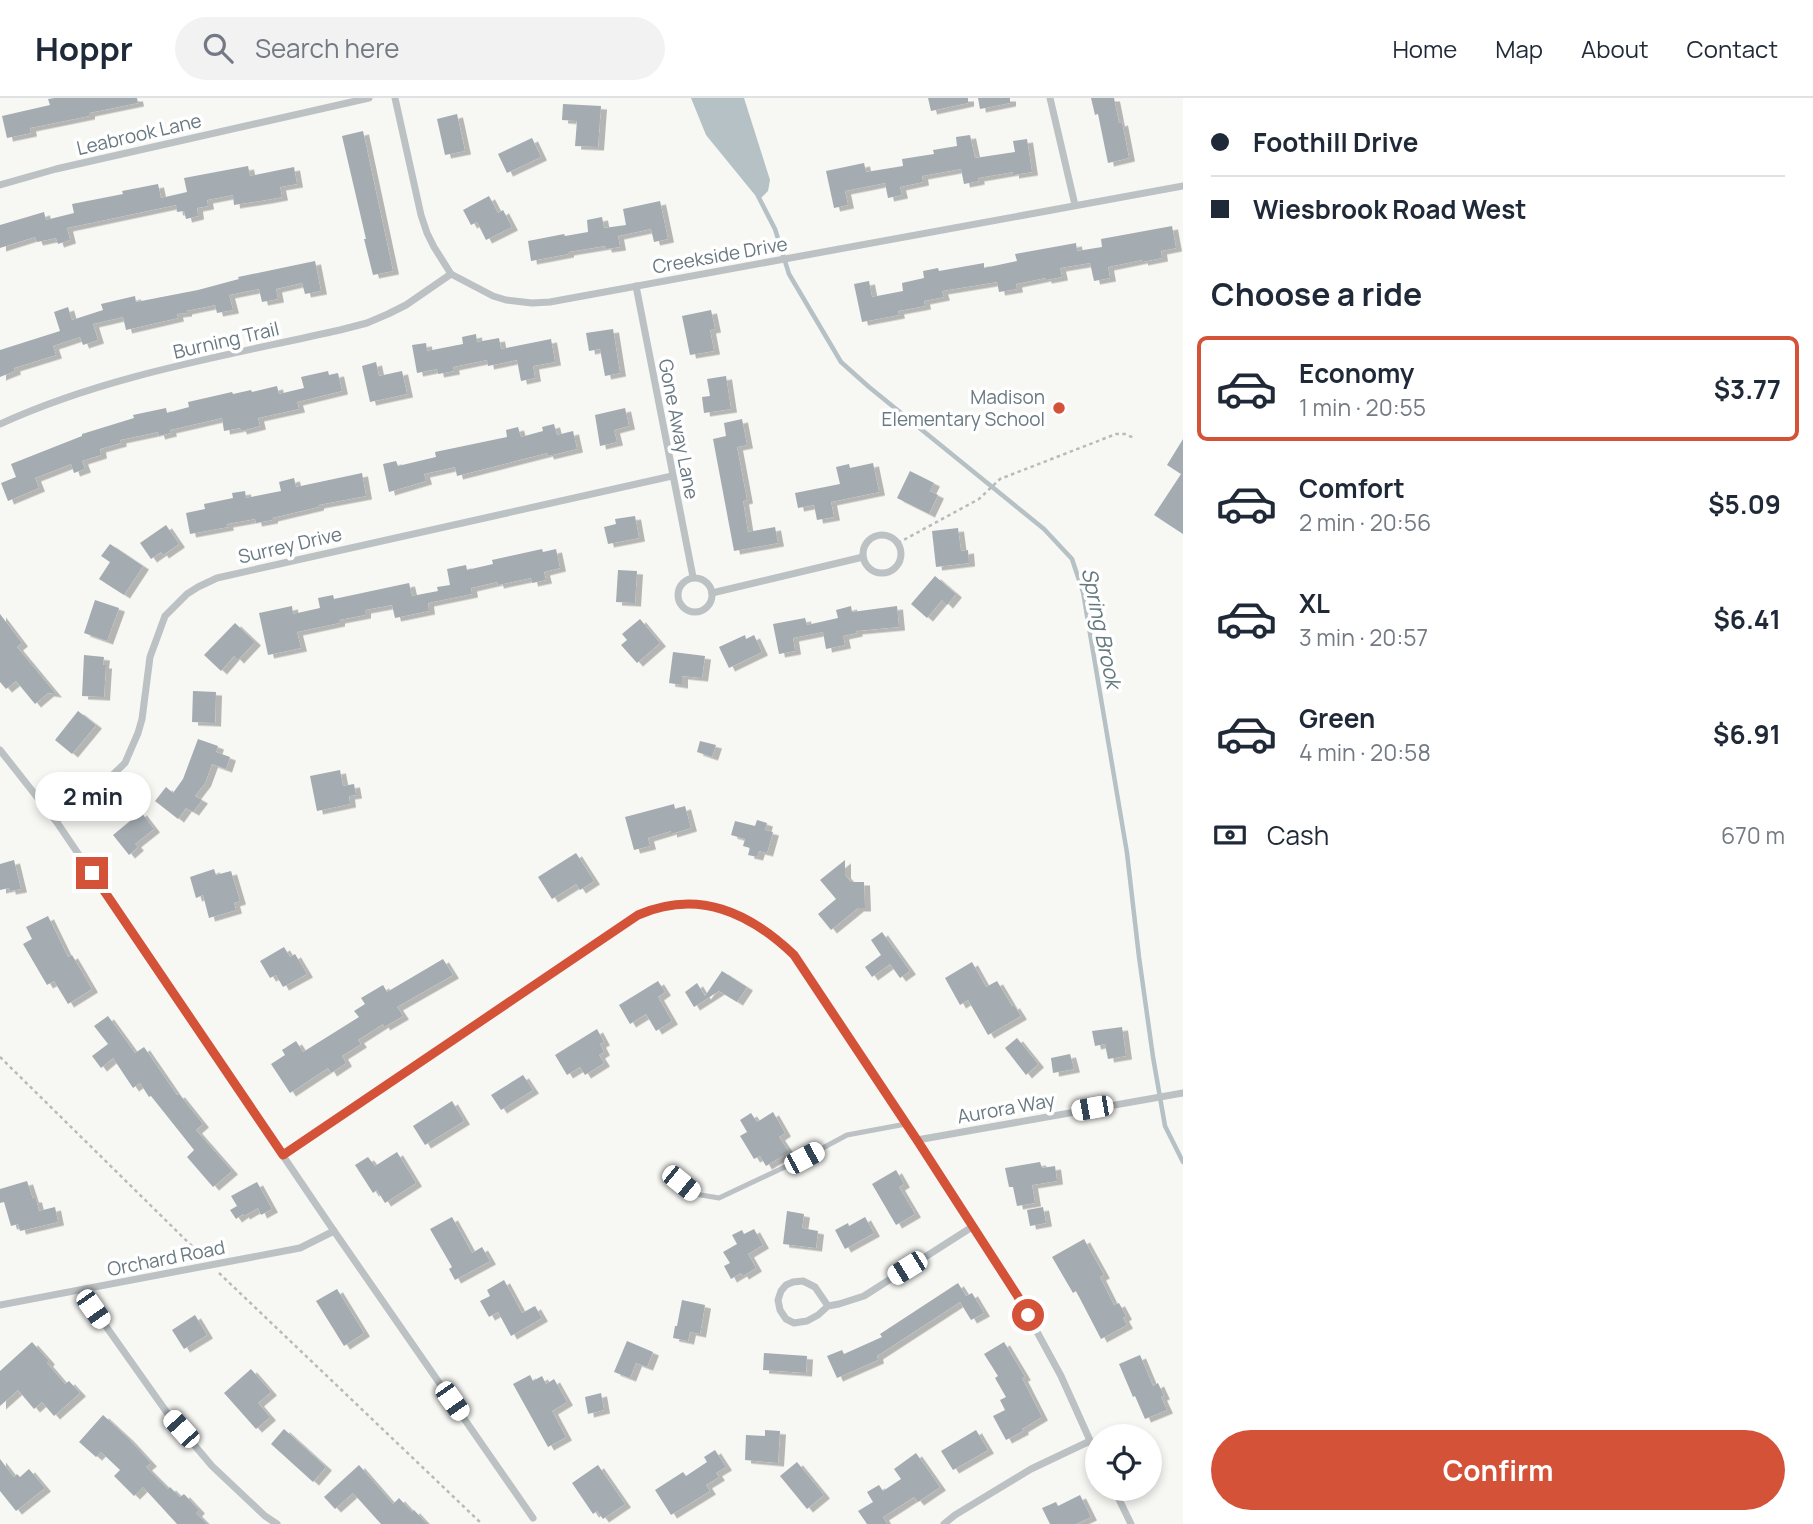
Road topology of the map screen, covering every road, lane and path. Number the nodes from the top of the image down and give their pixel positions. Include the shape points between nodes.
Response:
1 (369, 98) edge
2 (395, 98) edge
3 (1050, 98) edge
4 (0, 185) edge
5 (1183, 186) edge
6 (1075, 205) junction
7 (451, 274) junction
8 (636, 286) junction
9 (0, 424) edge
10 (1134, 438) dead end
11 (672, 476) junction
12 (898, 542) junction
13 (863, 558) junction
14 (693, 577) junction
15 (712, 593) junction
16 (0, 750) edge
17 (56, 821) junction
18 (0, 1058) edge
19 (1180, 1093) edge
20 (906, 1124) junction
21 (917, 1140) junction
22 (283, 1155) junction
23 (681, 1183) dead end
24 (972, 1227) junction
25 (334, 1231) junction
26 (211, 1265) junction
27 (80, 1291) junction
28 (0, 1305) edge
29 (828, 1306) junction
30 (1085, 1430) edge
31 (1085, 1443) edge
32 (1120, 1501) edge
33 (533, 1518) dead end
34 (277, 1524) edge
35 (482, 1524) edge
36 (944, 1524) edge
37 (1131, 1524) edge

1 - 4 street, Leabrook Lane
2 - 7 street via 421,215
3 - 6 street
5 - 6 street, Creekside Drive
6 - 8 street, Creekside Drive
7 - 8 street, Creekside Drive via 493,296 516,302 550,302
7 - 9 street, Burning Trail via 406,305 367,323 88,389
8 - 11 street, Gone Away Lane
10 - 12 path via 1116,434 1000,479 979,499
11 - 14 street, Gone Away Lane
11 - 17 street, Surrey Drive via 198,586 160,626 150,657 142,719 125,762
12 - 13 street via 886,534 871,537
12 - 13 street via 901,557 893,570 878,573
13 - 15 street
14 - 15 street via 706,581
14 - 15 street via 678,590 684,609 703,611
16 - 17 street
17 - 22 street
18 - 26 path
19 - 21 street, Aurora Way
20 - 21 street
20 - 22 street via 794,955 776,938 728,911 675,904 638,915
20 - 23 lane via 847,1135 719,1198 695,1194
21 - 24 street
22 - 25 street
24 - 29 street via 864,1296
24 - 30 street via 1017,1295
25 - 26 street, Orchard Road via 300,1248
25 - 33 street
26 - 27 street, Orchard Road
26 - 35 path
27 - 28 street, Orchard Road
27 - 34 street via 167,1415 212,1466
29 - 29 street via 807,1321 793,1323 786,1320 778,1300 786,1285 803,1281 815,1287
31 - 36 street via 1031,1469
32 - 37 street

